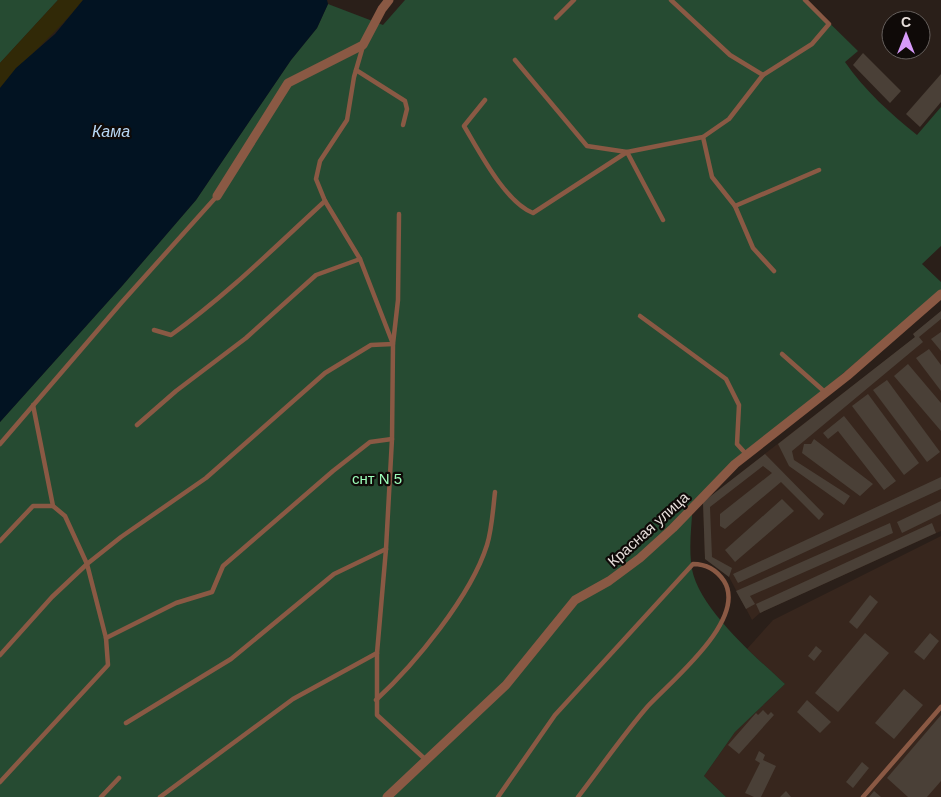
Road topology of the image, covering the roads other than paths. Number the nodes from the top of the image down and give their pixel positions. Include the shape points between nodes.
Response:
1 (389, 0) edge
2 (574, 0) edge
3 (671, 0) edge
4 (805, 0) edge
5 (556, 18) dead end
6 (363, 44) junction
7 (515, 60) dead end
8 (356, 70) junction
9 (763, 74) junction
10 (485, 100) dead end
11 (403, 125) dead end
12 (703, 137) junction
13 (627, 152) junction
14 (818, 170) dead end
15 (217, 196) joint
16 (325, 201) junction
17 (736, 206) junction
18 (399, 214) dead end
19 (663, 220) dead end
20 (360, 259) junction
21 (774, 270) dead end
22 (941, 294) edge
23 (640, 316) dead end
24 (154, 330) dead end
25 (393, 344) junction
26 (782, 354) dead end
27 (826, 393) junction
28 (33, 405) junction
29 (137, 425) dead end
30 (392, 438) junction
31 (0, 444) edge
32 (748, 456) junction
33 (496, 492) dead end
34 (53, 506) junction
35 (0, 541) edge
36 (386, 549) junction
37 (87, 564) junction
38 (106, 638) junction
39 (377, 654) junction
40 (0, 655) edge
41 (376, 700) junction
42 (941, 707) edge
43 (126, 723) dead end
44 (428, 761) junction
45 (119, 778) dead end
46 (0, 782) edge
47 (101, 797) edge
48 (160, 797) edge
49 (388, 797) edge
50 (498, 797) edge
51 (578, 797) edge
52 (863, 797) edge

1 - 6 street
2 - 5 lane
3 - 9 lane via 730,55
4 - 9 lane via 829,24 812,44
6 - 8 lane
6 - 15 street via 288,83
7 - 13 lane via 587,146
8 - 11 lane via 405,101 407,109
8 - 16 lane via 347,120 320,161 316,179
9 - 12 lane via 729,119
10 - 13 lane via 464,126 498,182 526,211 533,213
12 - 13 lane
12 - 17 lane via 712,177
13 - 19 lane
14 - 17 lane
15 - 28 lane
16 - 20 lane
16 - 24 lane via 242,279 192,320 171,335
17 - 21 lane via 753,248
18 - 25 lane via 398,300
20 - 25 lane
20 - 29 lane via 316,275 246,338
22 - 27 street, Красная улица
23 - 32 lane via 726,379 739,405 737,444
25 - 30 lane
25 - 37 lane via 371,345 325,373 206,478
26 - 27 lane
27 - 32 street, Красная улица
28 - 31 lane
28 - 34 lane
30 - 36 lane
30 - 38 lane via 370,442 333,471 223,566 212,592 176,603
32 - 44 street, Красная улица via 640,558 609,582 575,600 506,685
33 - 41 lane via 487,545 471,583 414,662
34 - 35 lane via 33,506
34 - 37 lane via 65,516
36 - 39 lane
36 - 43 lane via 334,574 231,659
37 - 38 lane
37 - 40 lane
38 - 46 lane via 108,665
39 - 41 lane
39 - 48 lane via 293,699
41 - 44 lane via 377,715
42 - 52 lane
44 - 49 street, Красная улица
45 - 47 lane
50 - 51 lane via 555,715 682,574 693,564 705,564 719,574 729,589 726,608 708,645 648,707

